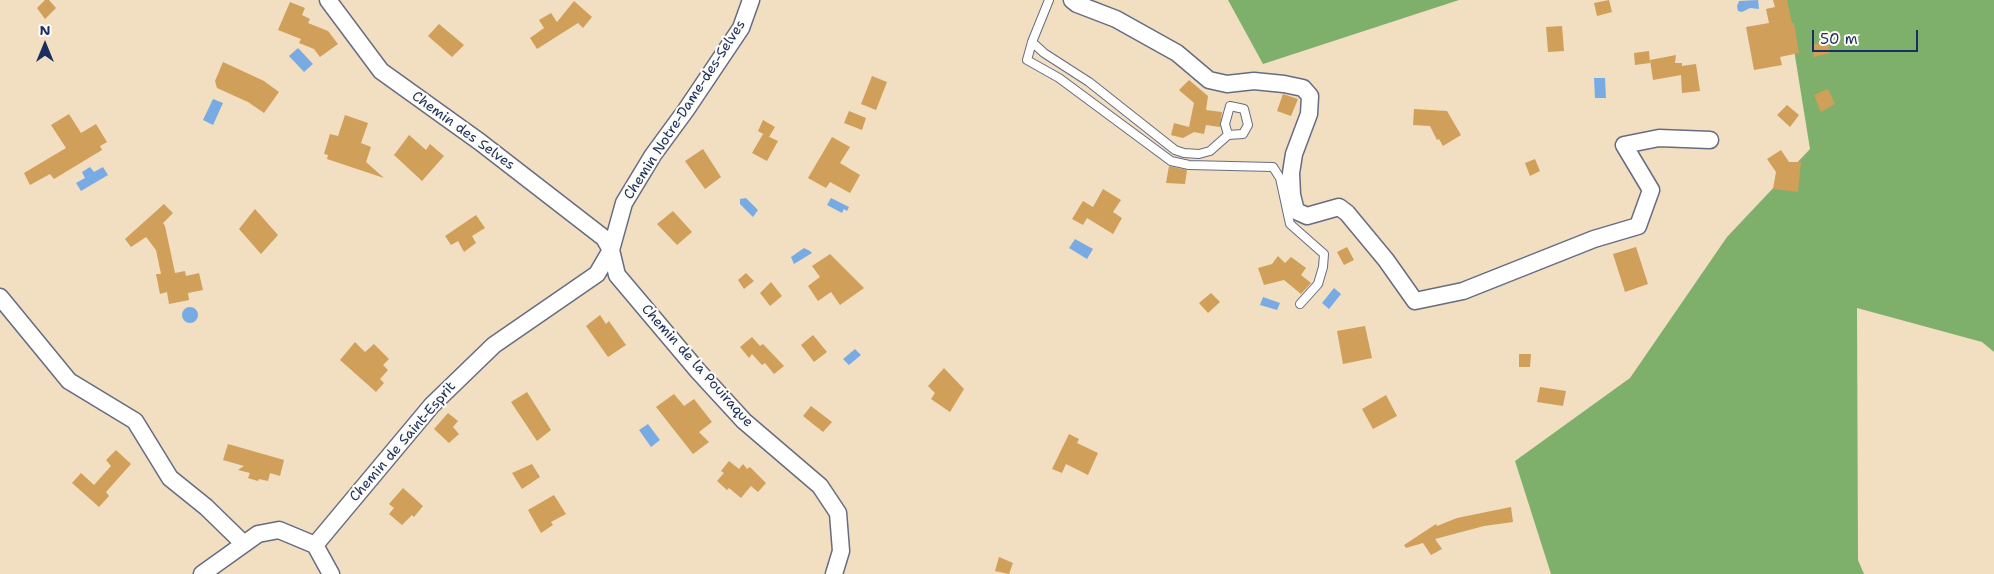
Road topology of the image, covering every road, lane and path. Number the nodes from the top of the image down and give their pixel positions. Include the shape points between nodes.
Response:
1 (328, 0) edge
2 (751, 0) edge
3 (1049, 0) edge
4 (1072, 0) edge
5 (1032, 42) junction
6 (1228, 134) dead end
7 (1710, 140) dead end
8 (611, 250) junction
9 (0, 297) edge
10 (1300, 304) dead end
11 (244, 544) junction
12 (315, 546) junction
13 (202, 574) edge
14 (330, 574) edge
15 (834, 574) edge

1 - 8 street, Chemin des Selves via 381,71 584,220 604,238
2 - 8 street, Chemin Notre-Dame-des-Selves via 740,28 624,202
3 - 5 lane
4 - 7 street via 1116,19 1177,53 1209,80 1227,84 1254,81 1303,88 1310,96 1309,114 1294,154 1291,188 1296,210 1307,216 1339,208 1346,213 1386,260 1414,301 1463,291 1638,226 1652,190 1624,145 1659,138
5 - 6 lane via 1175,150 1199,154 1210,151
5 - 10 lane via 1028,60 1059,78 1171,161 1189,165 1273,166 1280,178 1290,224 1324,254 1324,267 1318,284
8 - 12 street, Chemin de Saint-Esprit via 597,274 494,345 432,405
8 - 15 street, Chemin de la Pouiraque via 617,274 698,371 744,421 820,486 838,513 841,551
9 - 11 street via 69,381 134,421 170,478
11 - 12 street via 258,534 279,530
11 - 13 street
12 - 14 street

